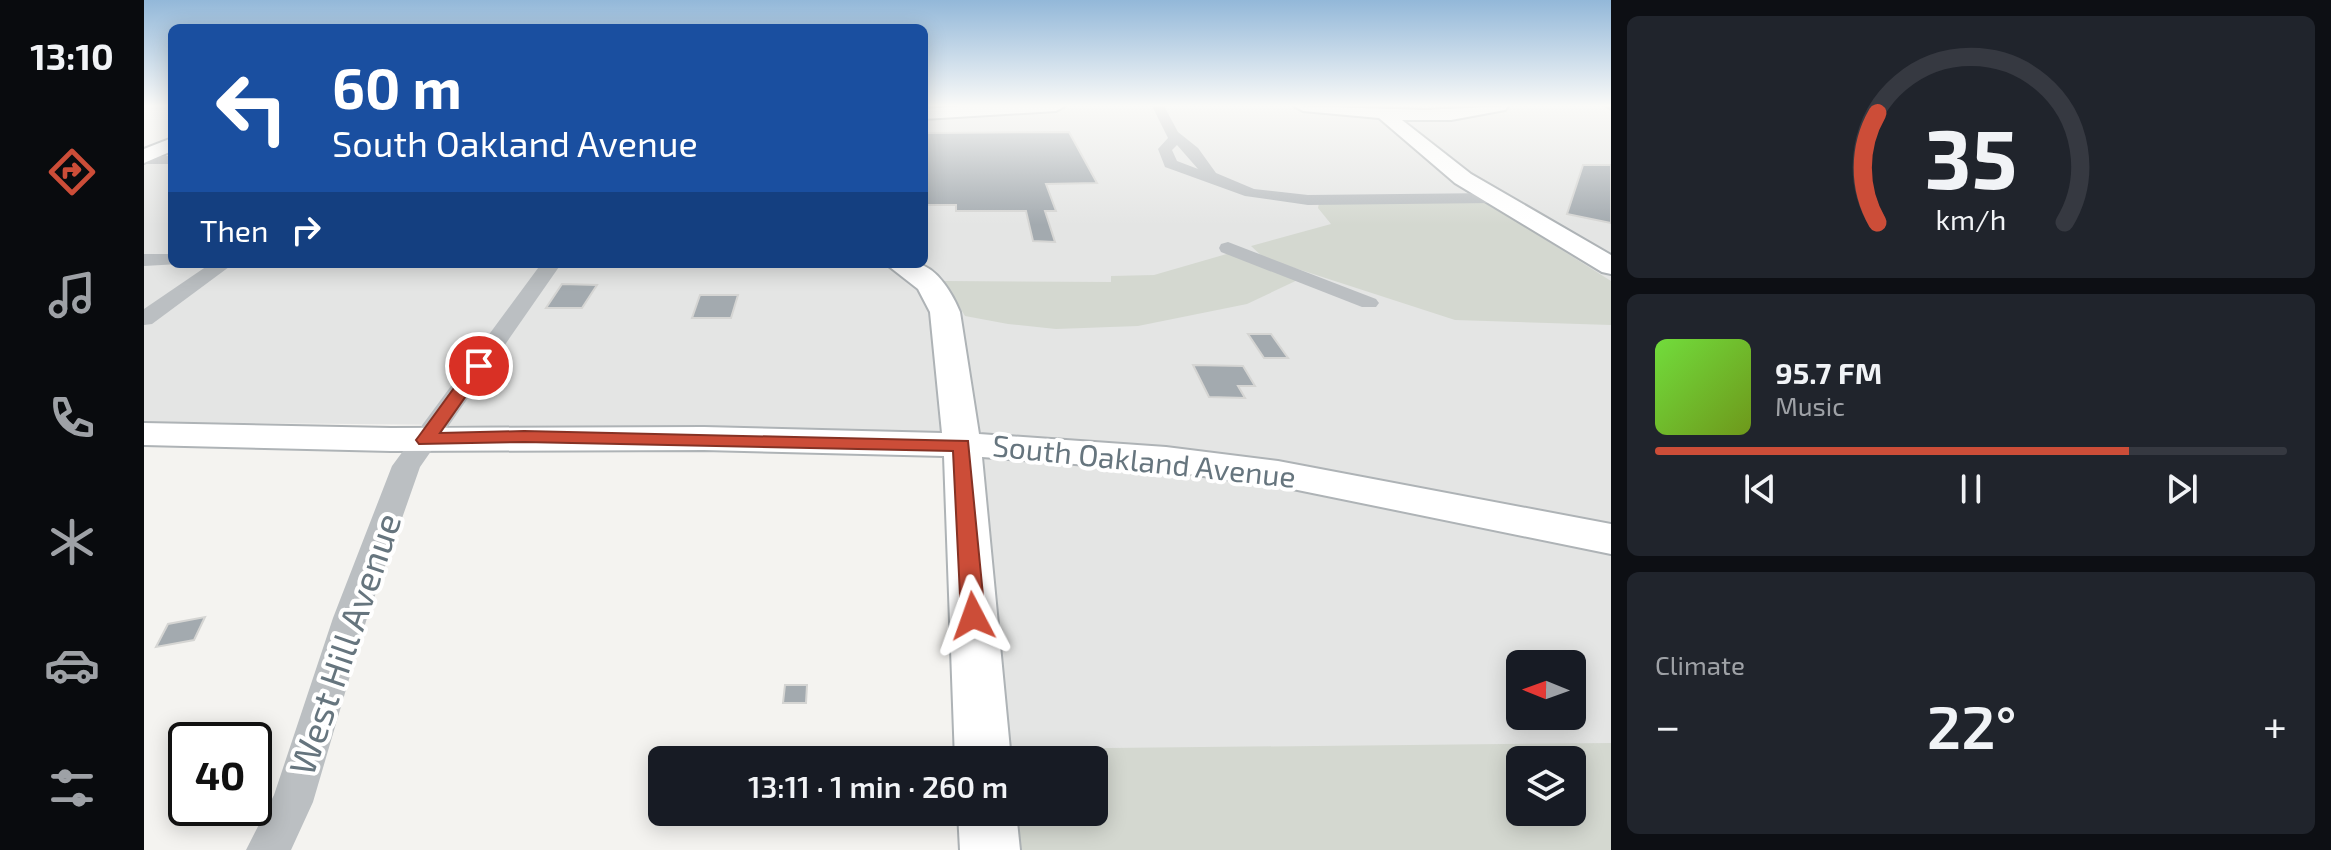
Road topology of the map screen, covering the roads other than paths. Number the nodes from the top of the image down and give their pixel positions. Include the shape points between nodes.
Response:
1 (168, 146) edge
2 (1168, 146) edge
3 (1186, 146) edge
4 (1420, 146) edge
5 (144, 159) edge
6 (168, 160) edge
7 (1210, 176) junction
8 (1493, 198) junction
9 (1228, 248) dead end
10 (144, 260) edge
11 (168, 260) edge
12 (1611, 266) edge
13 (217, 268) edge
14 (548, 268) edge
15 (906, 268) edge
16 (1369, 303) dead end
17 (144, 319) edge
18 (144, 434) edge
19 (426, 440) junction
20 (962, 445) junction
21 (1611, 539) edge
22 (982, 746) edge
23 (988, 826) edge
24 (268, 850) edge
25 (990, 850) edge

1 - 5 street
2 - 7 street via 1170,164
3 - 7 street
4 - 8 street
5 - 6 street
7 - 8 street via 1309,207
8 - 12 street
9 - 16 street
10 - 11 street
13 - 17 street
14 - 19 street, West Hill Avenue
15 - 20 street via 939,294 945,312
18 - 19 street, South Oakland Avenue
19 - 20 street, South Oakland Avenue
19 - 24 street, West Hill Avenue via 406,466 350,618 292,802
20 - 21 street, South Oakland Avenue via 1270,471
20 - 22 street
23 - 25 street

